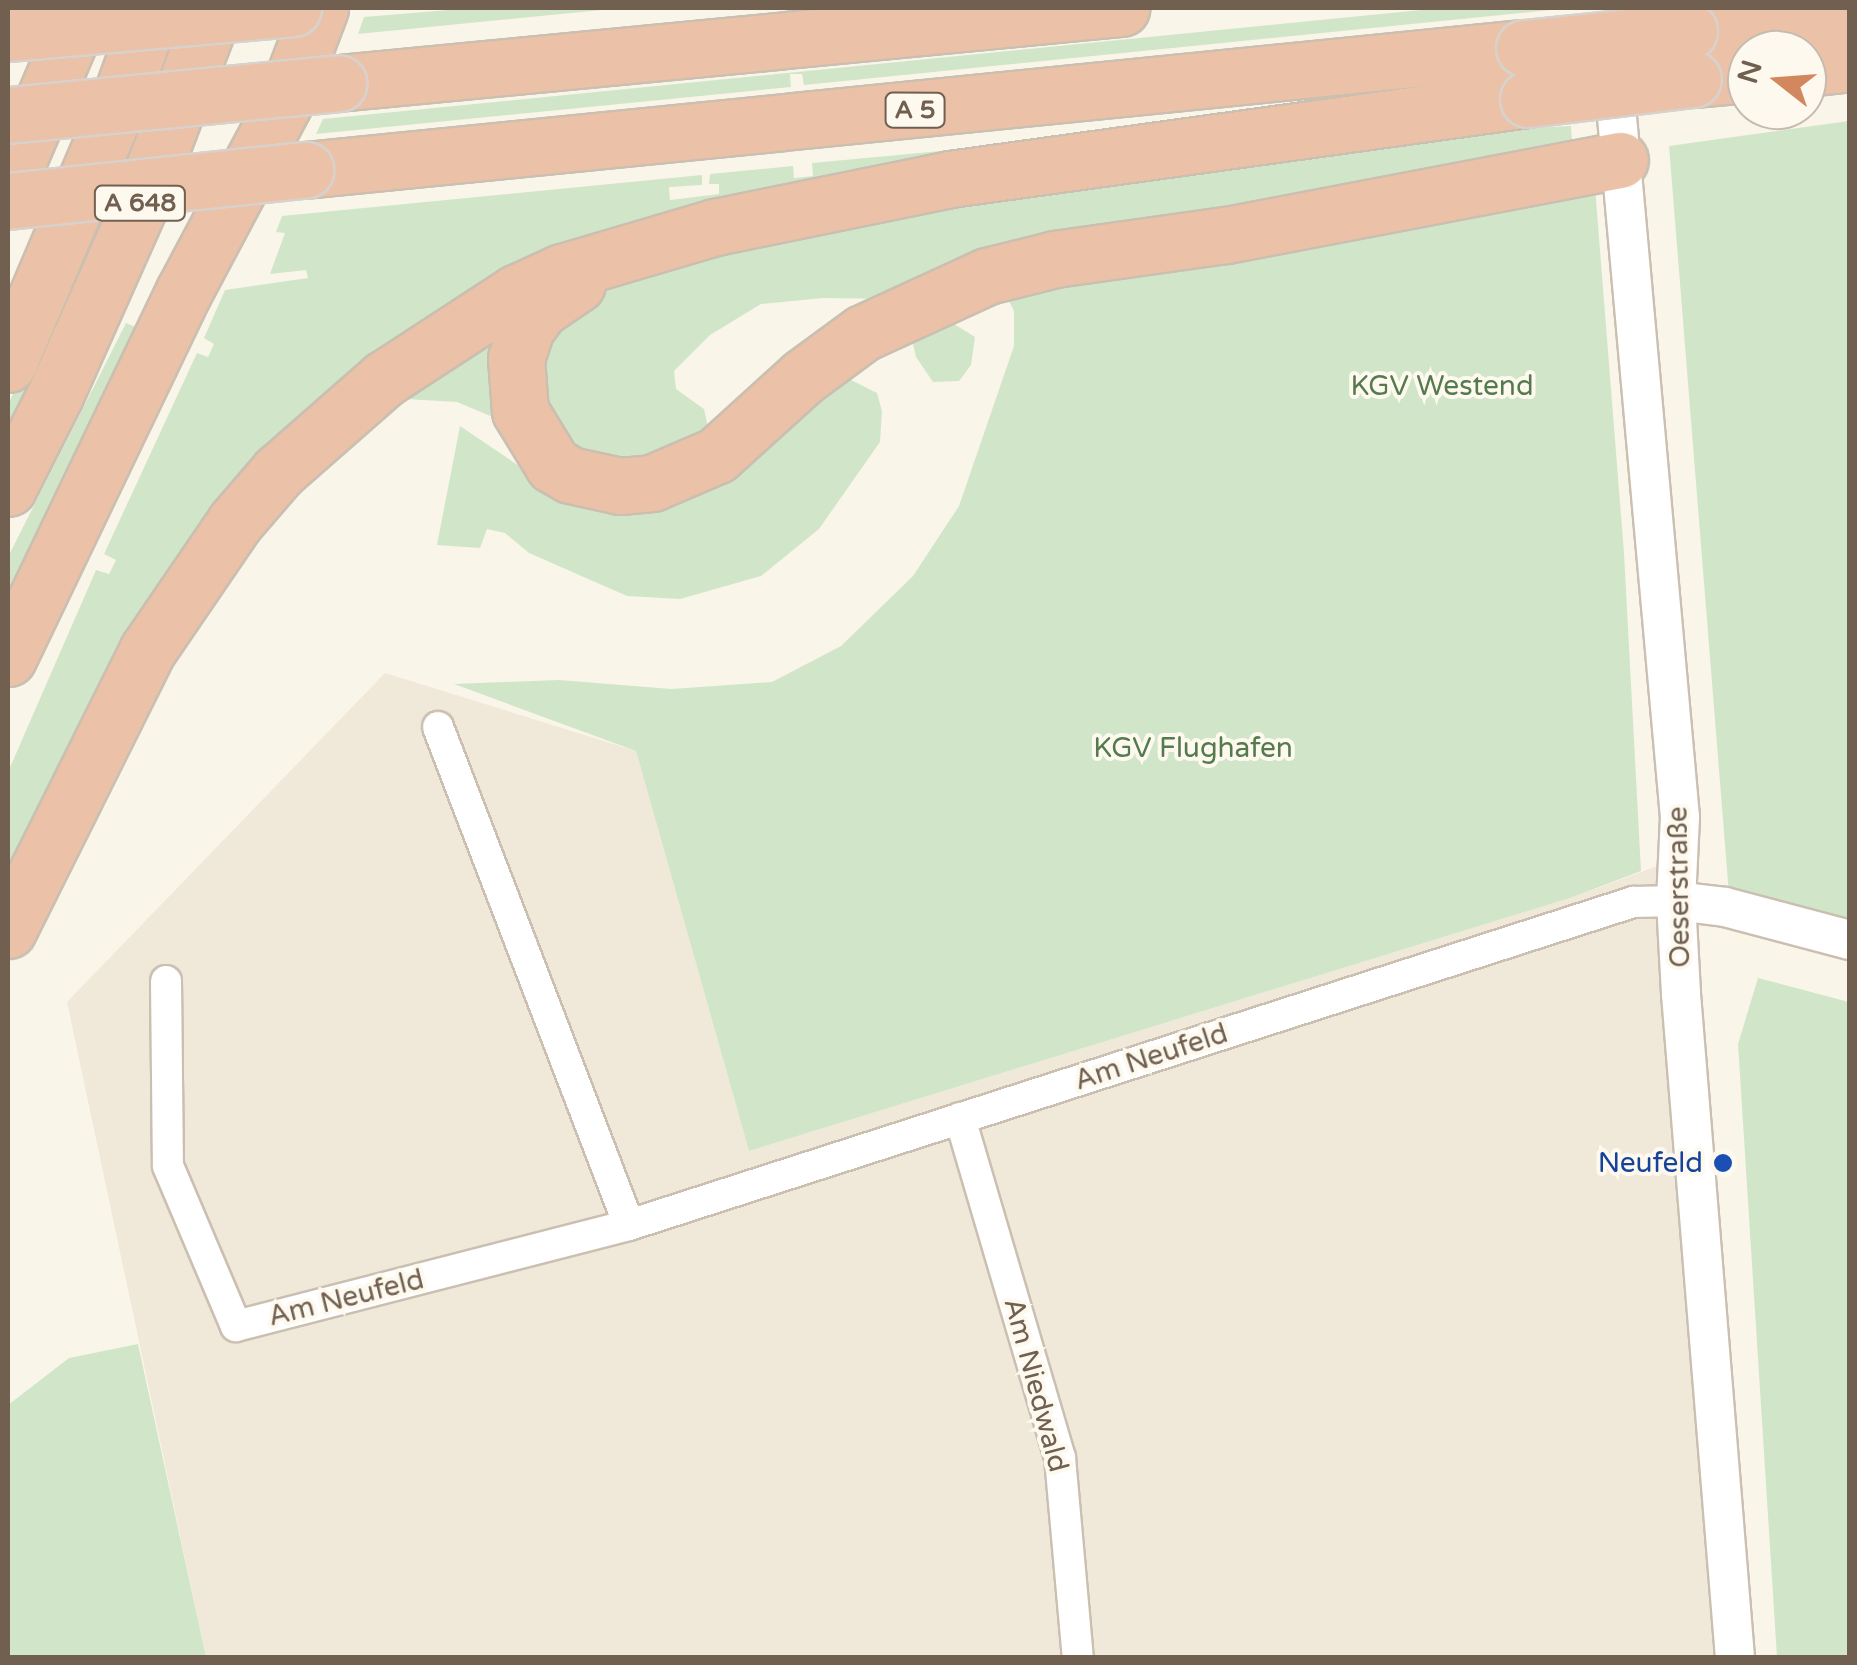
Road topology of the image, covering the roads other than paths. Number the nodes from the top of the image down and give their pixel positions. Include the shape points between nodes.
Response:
1 (153, 8) edge
2 (215, 8) edge
3 (1121, 8) edge
4 (299, 10) edge
5 (1850, 15) edge
6 (77, 18) edge
7 (8, 33) edge
8 (1691, 55) junction
9 (1727, 67) edge
10 (1526, 74) junction
11 (8, 115) edge
12 (1619, 139) joint
13 (8, 184) edge
14 (8, 200) edge
15 (628, 254) junction
16 (8, 364) edge
17 (8, 488) edge
18 (8, 658) edge
19 (438, 727) dead end
20 (1676, 901) junction
21 (8, 930) edge
22 (1850, 940) edge
23 (166, 981) dead end
24 (960, 1118) junction
25 (629, 1225) junction
26 (1078, 1658) edge
27 (1734, 1658) edge

1 - 16 highway, A 648
2 - 17 highway, A 648 via 140,204
3 - 11 highway, bridge
4 - 7 highway, bridge
4 - 18 highway via 284,103 182,293
5 - 8 highway, A 5
6 - 13 highway
8 - 9 highway, A 5
8 - 10 highway, A 5, bridge
10 - 14 highway, A 5, bridge via 305,170
10 - 15 highway, A 5 via 950,178 766,215
12 - 15 highway via 1226,235 1055,259 987,276 864,334 803,377 717,455 652,484 620,486 553,465 520,410 516,358 540,309
12 - 20 street, Oeserstraße via 1680,817
15 - 21 highway, A 5 via 562,272 468,320 384,379 278,472 192,578 147,650
19 - 25 street
20 - 22 street
20 - 24 street, Am Neufeld via 1634,902
20 - 27 street, Oeserstraße
23 - 25 street, Am Neufeld via 168,1166 236,1326
24 - 25 street, Am Neufeld
24 - 26 street, Am Niedwald via 1060,1458

